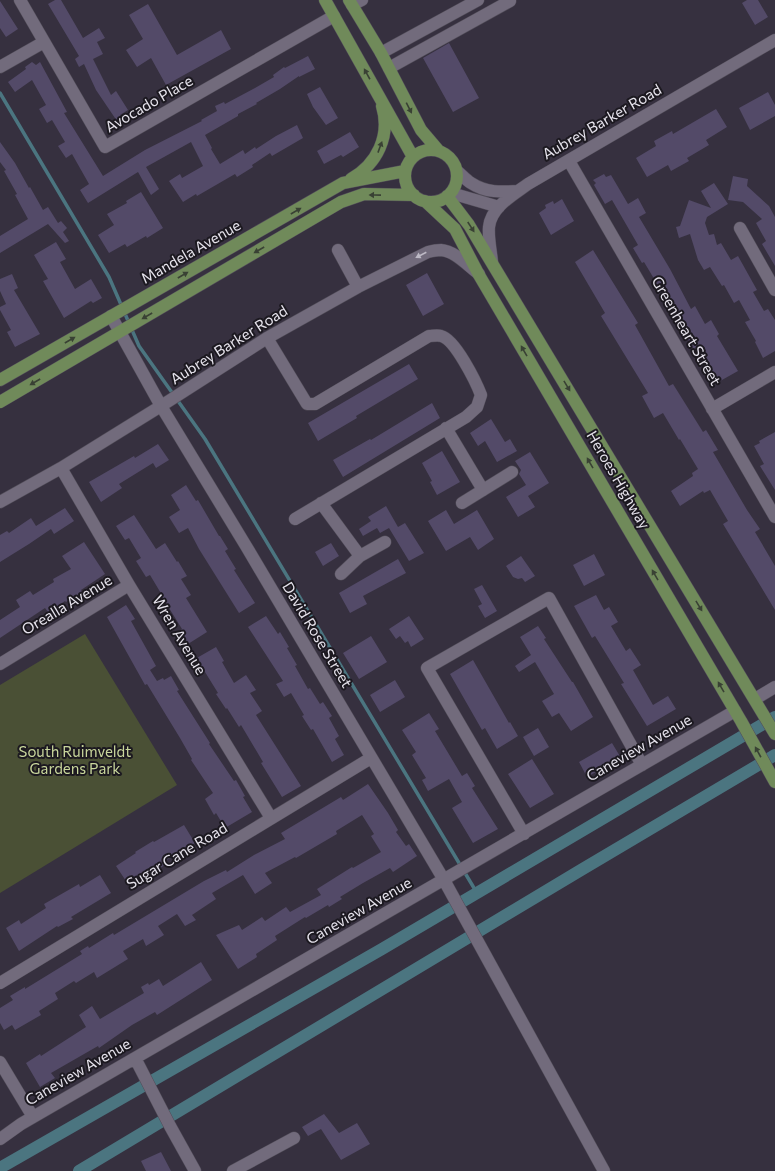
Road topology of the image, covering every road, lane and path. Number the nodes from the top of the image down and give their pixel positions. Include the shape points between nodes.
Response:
1 (20, 0) edge
2 (325, 0) edge
3 (478, 0) edge
4 (510, 1) dead end
5 (354, 2) edge
6 (334, 16) junction
7 (775, 40) edge
8 (44, 42) junction
9 (381, 54) junction
10 (0, 67) edge
11 (389, 68) junction
12 (379, 95) junction
13 (438, 150) junction
14 (413, 157) junction
15 (569, 161) junction
16 (405, 171) junction
17 (457, 171) junction
18 (343, 183) junction
19 (518, 191) junction
20 (414, 195) junction
21 (449, 195) junction
22 (425, 201) junction
23 (499, 207) junction
24 (740, 228) dead end
25 (338, 250) dead end
26 (492, 262) junction
27 (479, 275) junction
28 (358, 287) junction
29 (775, 290) edge
30 (110, 316) junction
31 (119, 332) junction
32 (267, 338) junction
33 (775, 372) edge
34 (0, 380) edge
35 (0, 402) edge
36 (161, 406) junction
37 (712, 409) junction
38 (446, 428) junction
39 (61, 468) junction
40 (512, 472) dead end
41 (483, 490) junction
42 (0, 502) edge
43 (322, 503) junction
44 (462, 503) dead end
45 (775, 517) edge
46 (295, 519) dead end
47 (385, 542) dead end
48 (360, 556) junction
49 (341, 574) dead end
50 (129, 585) junction
51 (0, 664) edge
52 (775, 687) edge
53 (755, 699) junction
54 (738, 716) junction
55 (775, 734) edge
56 (371, 758) junction
57 (642, 765) junction
58 (775, 782) edge
59 (271, 818) junction
60 (524, 834) junction
61 (444, 882) junction
62 (0, 983) edge
63 (135, 1058) junction
64 (0, 1062) edge
65 (34, 1117) junction
66 (294, 1138) dead end
67 (0, 1139) edge
68 (195, 1171) edge
69 (233, 1171) edge
70 (604, 1171) edge

1 - 8 street, Avocado Place
2 - 6 main road
3 - 9 street
4 - 11 street
5 - 9 main road
6 - 8 street, Avocado Place via 105,147
12 -> 6 main road
7 - 15 street, Aubrey Barker Road
8 - 10 street
9 - 11 main road
11 -> 13 main road via 421,130
12 - 14 main road
18 -> 12 main road via 372,163 380,149 384,133 384,113
13 - 14 main road via 429,149
13 - 17 main road via 450,158
14 - 16 main road
15 - 19 street, Aubrey Barker Road
15 - 37 street, Greenheart Street
16 - 18 main road, Mandela Avenue
16 - 20 main road via 408,188
17 - 19 street via 472,184 485,189 495,192
17 - 21 main road via 455,186
30 -> 18 main road, Mandela Avenue
19 - 23 street, Aubrey Barker Road
20 - 22 main road
20 -> 31 main road via 364,194 341,202
21 - 22 main road via 433,202
21 - 23 street
21 -> 26 main road, Heroes Highway via 470,224
22 - 27 main road, Heroes Highway via 454,229
23 - 26 street, Aubrey Barker Road via 491,219 489,228
24 - 29 street
25 - 28 street
26 -> 53 main road, Heroes Highway
27 -> 28 street, Aubrey Barker Road via 460,259 440,250 428,252
54 -> 27 main road, Heroes Highway
28 - 32 street, Aubrey Barker Road
30 - 31 street, David Rose Street
34 -> 30 main road, Mandela Avenue
31 -> 35 main road
31 - 36 street, David Rose Street
32 - 36 street, Aubrey Barker Road
32 - 38 street via 307,404 315,404 428,336 441,336 452,343 481,395 477,407 466,417
33 - 37 street
36 - 39 street, Aubrey Barker Road
36 - 56 street, David Rose Street
37 - 45 street, Greenheart Street
38 - 41 street
38 - 43 street
39 - 42 street, Aubrey Barker Road
39 - 50 street, Wren Avenue
40 - 41 street
41 - 44 street
43 - 46 street
43 - 48 street
47 - 48 street
48 - 49 street
50 - 51 street, Orealla Avenue
50 - 59 street, Wren Avenue
52 - 53 street
53 - 55 main road, Heroes Highway
54 - 57 street, Caneview Avenue
58 -> 54 main road, Heroes Highway
56 - 59 street, Sugar Cane Road
56 - 61 street, David Rose Street
57 - 60 street, Caneview Avenue
57 - 60 street via 549,598 426,668
59 - 62 street, Sugar Cane Road
60 - 61 street, Caneview Avenue
61 - 63 street, Caneview Avenue
61 - 70 street, David Rose Street
63 - 65 street, Caneview Avenue
63 - 68 street
64 - 65 street
65 - 67 street, Caneview Avenue
66 - 69 street

